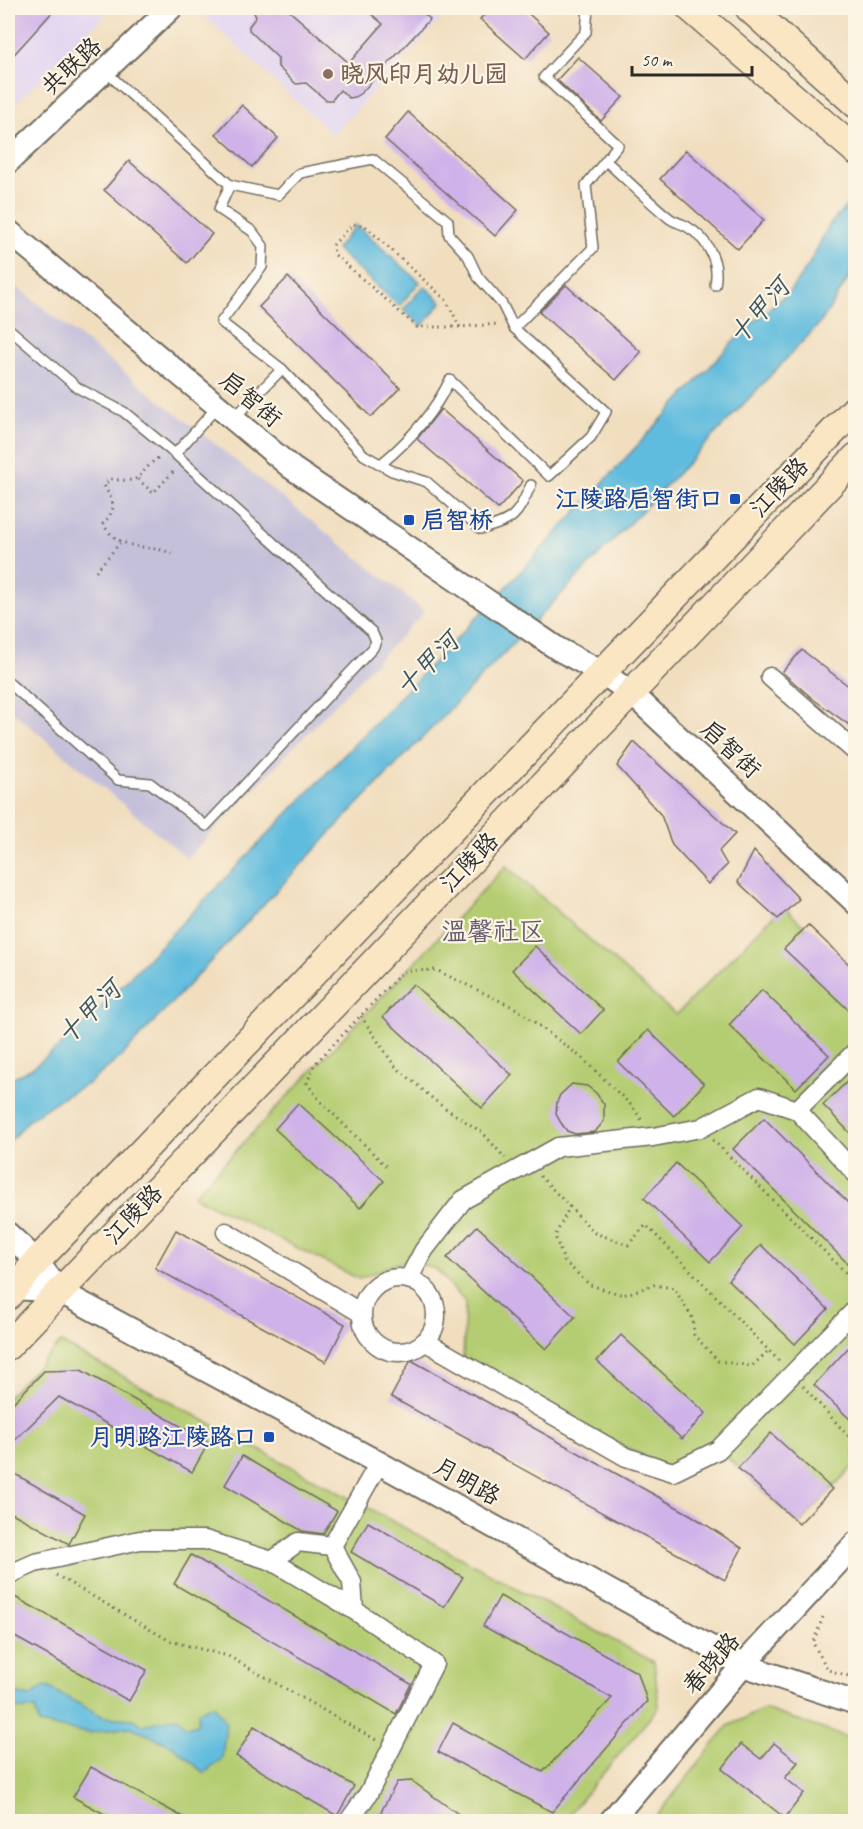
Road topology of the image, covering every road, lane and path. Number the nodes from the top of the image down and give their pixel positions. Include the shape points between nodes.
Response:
1 (171, 8) edge
2 (588, 8) edge
3 (690, 8) edge
4 (749, 8) edge
5 (105, 71) junction
6 (846, 96) edge
7 (855, 151) edge
8 (606, 160) junction
9 (8, 162) edge
10 (230, 185) junction
11 (8, 231) edge
12 (715, 285) dead end
13 (513, 325) junction
14 (460, 327) junction
15 (8, 328) edge
16 (282, 369) junction
17 (855, 408) edge
18 (225, 412) junction
19 (176, 454) junction
20 (855, 457) edge
21 (381, 464) junction
22 (138, 479) junction
23 (531, 485) dead end
24 (120, 542) junction
25 (174, 554) dead end
26 (96, 571) dead end
27 (601, 672) junction
28 (770, 677) dead end
29 (8, 682) edge
30 (630, 692) junction
31 (855, 752) edge
32 (855, 903) edge
33 (361, 1016) junction
34 (855, 1051) edge
35 (797, 1110) junction
36 (701, 1128) junction
37 (652, 1137) junction
38 (386, 1166) dead end
39 (522, 1167) junction
40 (855, 1174) edge
41 (570, 1206) junction
42 (226, 1232) dead end
43 (8, 1234) edge
44 (37, 1261) junction
45 (409, 1278) junction
46 (855, 1283) edge
47 (10, 1289) edge
48 (59, 1291) junction
49 (361, 1313) junction
50 (852, 1320) edge
51 (426, 1342) junction
52 (8, 1346) edge
53 (768, 1352) junction
54 (793, 1374) junction
55 (850, 1438) dead end
56 (379, 1463) junction
57 (855, 1543) edge
58 (332, 1546) junction
59 (272, 1561) junction
60 (35, 1563) junction
61 (8, 1575) edge
62 (354, 1611) junction
63 (824, 1617) dead end
64 (743, 1665) junction
65 (855, 1678) edge
66 (855, 1703) edge
67 (391, 1749) junction
68 (348, 1821) edge
69 (610, 1821) edge

1 - 5 street, 共联路
2 - 8 lane via 586,32 544,77 618,145
3 - 7 main road
4 - 6 main road
5 - 9 street, 共联路
5 - 10 lane
8 - 12 lane via 672,220 702,239 712,252 718,272
8 - 13 lane via 586,185 593,248
10 - 13 lane via 278,195 300,173 373,159 447,221 449,235 468,256 478,277 502,304
10 - 16 lane via 219,209 252,231 262,246 262,267 221,322
11 - 18 street, 启智街
13 - 14 path
13 - 21 lane via 606,412 591,437 549,476 450,380 428,415
14 - 14 path via 417,327 334,254 333,245 353,224 365,226 446,300
15 - 19 lane via 78,388 124,412
16 - 18 lane
16 - 21 lane via 364,455
17 - 27 main road, 江陵路
18 - 19 lane
18 - 27 street, 启智街 via 292,468 558,649
19 - 29 lane via 372,632 374,648 206,826 150,783 118,780
20 - 30 main road, 江陵路
21 - 23 lane via 427,482 481,529 514,518
22 - 22 path via 158,457 174,471 153,493
22 - 24 path via 131,482 110,478 104,485 114,504 113,513 103,524
24 - 25 path
24 - 26 path
27 - 30 street, 启智街
27 - 44 main road, 江陵路
28 - 31 street
30 - 32 street, 启智街
30 - 48 main road, 江陵路
33 - 37 path via 403,971 436,970 517,1009 582,1058 632,1106
33 - 38 path via 314,1065 307,1083
33 - 39 path via 394,1065
34 - 35 street
35 - 36 street via 759,1097
35 - 40 street
36 - 37 street
36 - 46 path
37 - 39 street via 558,1147
39 - 41 path
39 - 45 street via 463,1200 424,1250
41 - 53 path via 595,1233 628,1245 646,1225
41 - 53 path via 555,1236 564,1261 590,1286 623,1295 654,1285 674,1288 693,1319 694,1335 718,1361 752,1366
42 - 49 street
43 - 44 street, 月明路
44 - 47 main road, 江陵路
44 - 48 street, 月明路
45 - 49 street via 376,1284 363,1302
45 - 51 street via 428,1290 434,1300 436,1322
47 - 48 street, 月明路
48 - 52 main road, 江陵路
48 - 56 street, 月明路
49 - 51 street via 363,1326 378,1346 403,1352
50 - 54 street
51 - 54 street via 626,1457 673,1472 718,1450
53 - 54 path
54 - 55 path
56 - 58 street
56 - 64 street, 月明路
57 - 64 street, 春晓路
58 - 59 street via 298,1542
58 - 62 street via 352,1582
59 - 60 street via 204,1540 140,1540
59 - 62 street
60 - 61 street
60 - 67 path via 170,1641 228,1656
62 - 67 street via 434,1664
63 - 65 path via 813,1643 828,1670
64 - 66 street, 月明路
64 - 69 street, 春晓路
67 - 68 street via 368,1794

